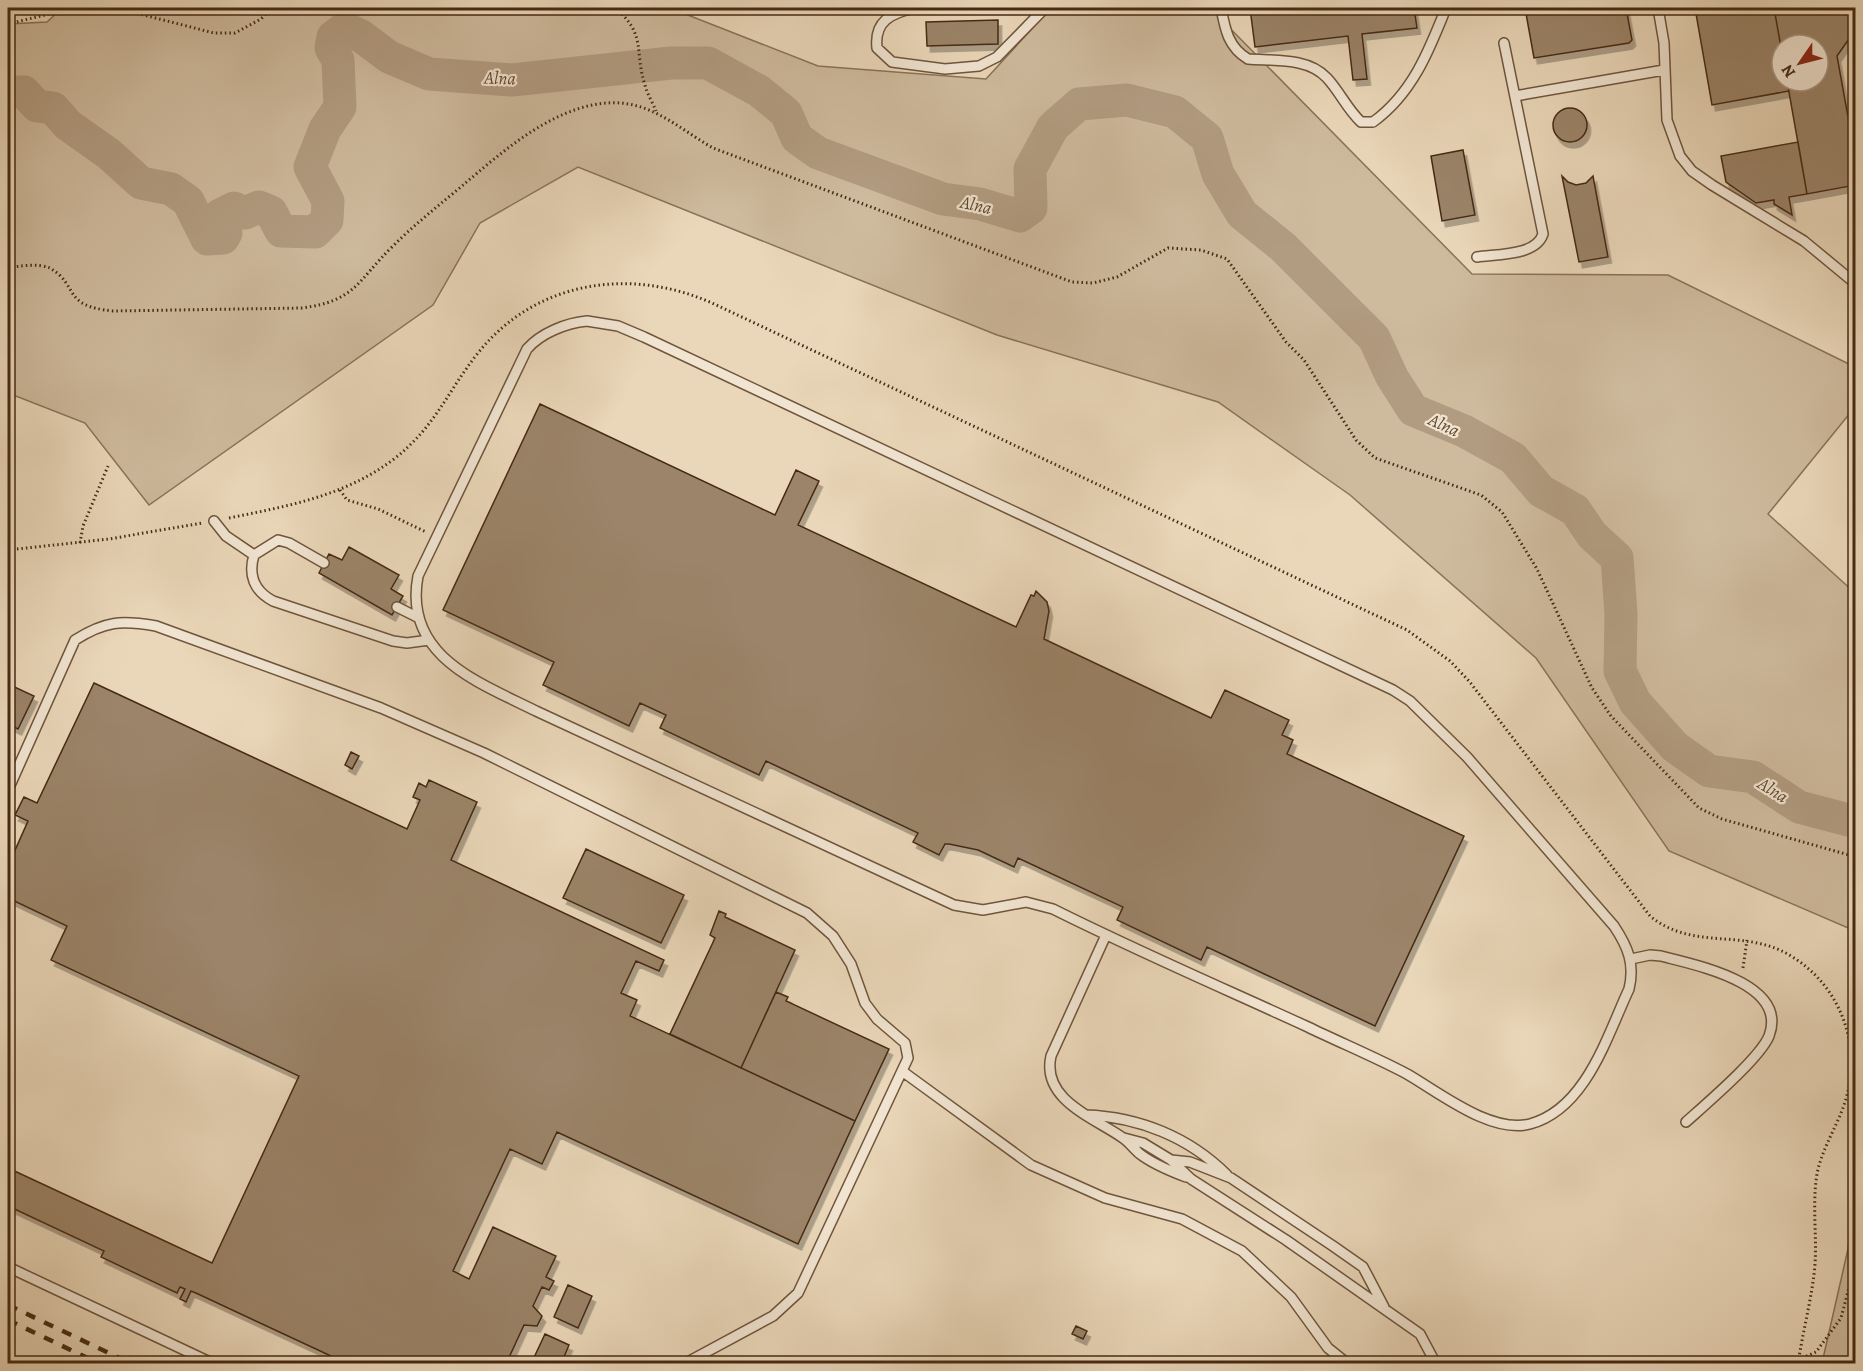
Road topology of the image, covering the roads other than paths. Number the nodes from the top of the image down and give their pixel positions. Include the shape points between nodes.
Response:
1 (915, 8) edge
2 (1045, 8) edge
3 (1221, 8) edge
4 (1446, 8) edge
5 (1658, 8) edge
6 (1504, 43) dead end
7 (1664, 70) junction
8 (1515, 96) junction
9 (1477, 257) dead end
10 (1856, 284) edge
11 (214, 520) road end
12 (254, 555) junction
13 (324, 563) dead end
14 (397, 607) dead end
15 (417, 617) junction
16 (429, 640) junction
17 (8, 790) edge
18 (1106, 935) junction
19 (1631, 959) junction
20 (902, 1071) junction
21 (1085, 1115) junction
22 (1686, 1122) dead end
23 (1124, 1138) junction
24 (1171, 1160) junction
25 (1191, 1179) junction
26 (1231, 1179) junction
27 (8, 1267) edge
28 (1385, 1309) junction
29 (214, 1364) edge
30 (684, 1364) edge
31 (1347, 1364) edge
32 (1436, 1364) edge

1 - 2 lane via 893,13 881,23 877,48 892,62 945,69 979,66 997,57
3 - 4 lane via 1227,36 1242,55 1248,59 1304,63 1326,75 1348,110 1361,122 1373,122 1403,94 1428,53
5 - 7 lane
6 - 8 lane
7 - 8 lane
7 - 10 lane via 1672,141 1692,171 1804,242
8 - 9 lane via 1543,234 1527,249
11 - 12 lane via 226,536
12 - 13 lane via 278,540
12 - 16 lane via 252,578 273,601 393,641
14 - 15 lane
15 - 16 lane
15 - 19 lane via 418,576 527,349 543,335 576,322 618,326 1393,690 1410,701 1467,757 1614,926
16 - 18 lane via 471,679 934,897 983,910 1036,903
17 - 20 lane via 75,640 96,627 126,621 156,626 381,708 473,748 807,913 833,936 851,964 865,1003 877,1019 906,1043 908,1058
18 - 19 lane via 1387,1064 1484,1119 1509,1127 1541,1120 1577,1092 1629,989
18 - 21 lane via 1051,1056 1055,1086
19 - 22 lane via 1661,956 1725,974 1751,987 1770,1014 1768,1039 1732,1081
20 - 30 lane via 798,1293 772,1316
20 - 31 lane via 1031,1165 1106,1198 1182,1219 1242,1251 1291,1297 1328,1348
21 - 23 lane
21 - 26 lane via 1145,1123 1212,1160
23 - 24 lane via 1143,1143
23 - 25 lane via 1143,1156
24 - 25 lane
24 - 26 lane via 1190,1162
25 - 28 lane
26 - 28 lane via 1363,1268
27 - 29 lane
28 - 32 lane via 1420,1334

